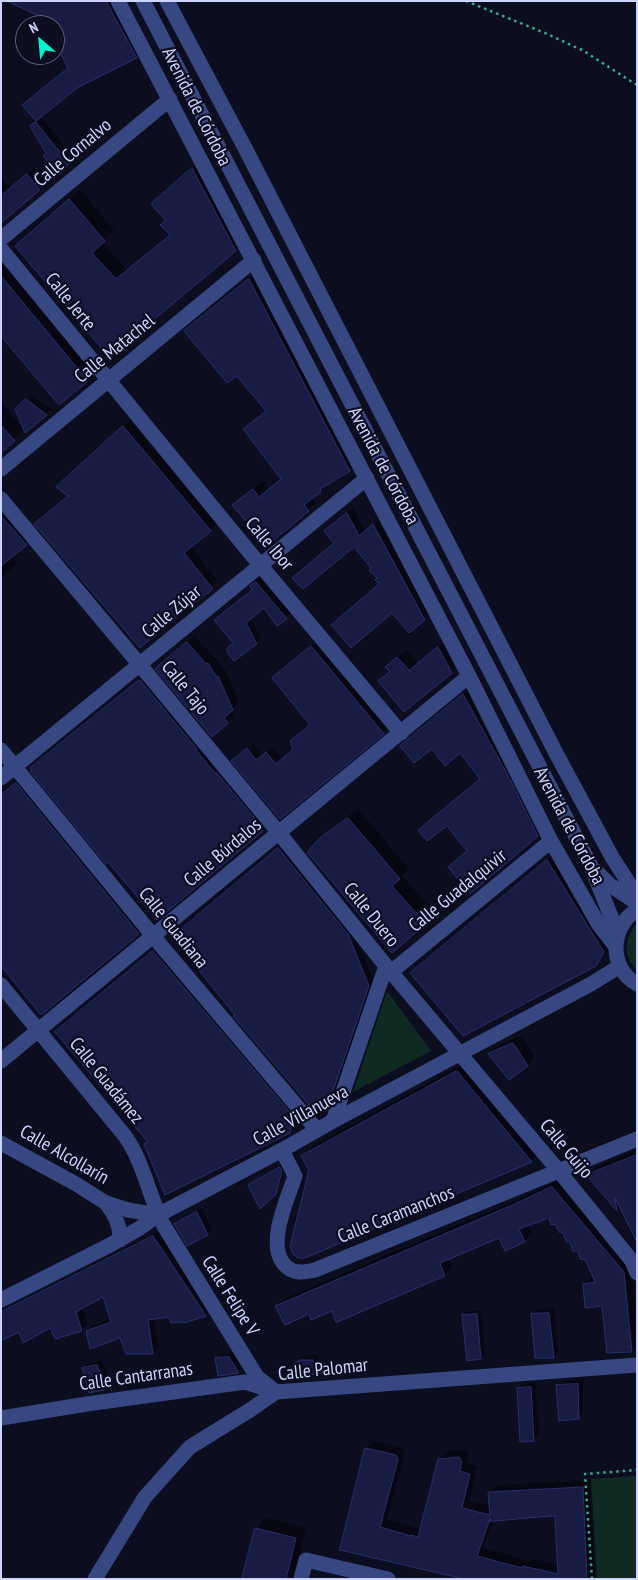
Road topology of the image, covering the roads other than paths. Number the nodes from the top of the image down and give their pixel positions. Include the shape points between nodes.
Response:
1 (118, 1) edge
2 (143, 1) edge
3 (167, 1) edge
4 (170, 99) junction
5 (1, 239) edge
6 (1, 249) edge
7 (254, 260) junction
8 (108, 380) junction
9 (1, 468) edge
10 (367, 478) junction
11 (1, 499) edge
12 (260, 565) junction
13 (140, 665) junction
14 (470, 676) junction
15 (401, 733) junction
16 (1, 750) edge
17 (15, 766) junction
18 (1, 778) edge
19 (279, 833) junction
20 (551, 841) junction
21 (590, 864) junction
22 (637, 891) edge
23 (637, 903) edge
24 (637, 910) edge
25 (154, 936) junction
26 (617, 941) junction
27 (620, 966) junction
28 (388, 969) junction
29 (1, 985) edge
30 (635, 985) edge
31 (38, 1030) junction
32 (459, 1054) junction
33 (1, 1061) edge
34 (334, 1121) junction
35 (316, 1130) junction
36 (637, 1139) edge
37 (1, 1143) edge
38 (282, 1150) junction
39 (558, 1170) junction
40 (106, 1203) junction
41 (158, 1215) junction
42 (120, 1240) junction
43 (637, 1274) edge
44 (1, 1300) edge
45 (637, 1365) edge
46 (276, 1392) junction
47 (1, 1418) edge
48 (97, 1577) edge
49 (301, 1579) edge
50 (388, 1579) edge

1 - 4 street, Avenida de Córdoba
2 - 21 street, Avenida de Córdoba
3 - 22 street, Avenida de Córdoba via 557,755 612,857
4 - 5 street, Calle Cornalvo
4 - 7 street, Avenida de Córdoba
6 - 8 street, Calle Jerte
7 - 8 street, Calle Matachel
7 - 10 street, Avenida de Córdoba
8 - 9 street, Calle Matachel
8 - 12 street, Calle Ibor
10 - 12 street, Calle Zújar
10 - 14 street, Avenida de Córdoba
11 - 13 street, Calle Tajo
12 - 13 street, Calle Zújar
12 - 15 street, Calle Ibor
13 - 17 street, Calle Zújar
13 - 19 street, Calle Tajo
14 - 15 street, Calle Búrdalos
14 - 20 street, Avenida de Córdoba
15 - 19 street, Calle Búrdalos
16 - 17 street, Calle Guadiana
17 - 18 street, Calle Zújar
17 - 25 street, Calle Guadiana
19 - 25 street, Calle Búrdalos
19 - 28 street, Calle Duero
20 - 26 street, Avenida de Córdoba via 599,925
20 - 28 street, Calle Guadalquivir
21 - 23 street, Avenida de Córdoba via 610,885
21 - 26 street, Avenida de Córdoba
24 - 26 street via 623,923
25 - 31 street, Calle Búrdalos
25 - 35 street, Calle Guadiana
26 - 27 street
27 - 30 street
27 - 32 street, Calle Villanueva
28 - 32 street, Calle Guijo
28 - 34 street, Calle Duero
29 - 31 street, Calle Guadámez
31 - 33 street, Calle Búrdalos
31 - 41 street, Calle Guadámez via 135,1150
32 - 34 street, Calle Villanueva
32 - 39 street, Calle Guijo
34 - 35 street, Calle Villanueva
35 - 38 street, Calle Villanueva
36 - 39 street, Calle Caramanchos
37 - 40 street, Calle Alcollarín
38 - 39 street, Calle Caramanchos via 295,1176 278,1229 277,1244 280,1258 288,1268 302,1273
38 - 41 street, Calle Villanueva
39 - 43 street, Calle Guijo via 632,1261
40 - 41 street, Calle Alcollarín
40 - 42 street, Calle Alcollarín via 116,1216
41 - 42 street, Calle Villanueva
41 - 46 street, Calle Felipe V via 257,1377
42 - 44 street, Calle Villanueva
45 - 46 street, Calle Palomar
46 - 47 street, Calle Cantarranas via 245,1382
46 - 48 street, Calle Palomar via 190,1447 145,1497
49 - 50 street via 306,1560

